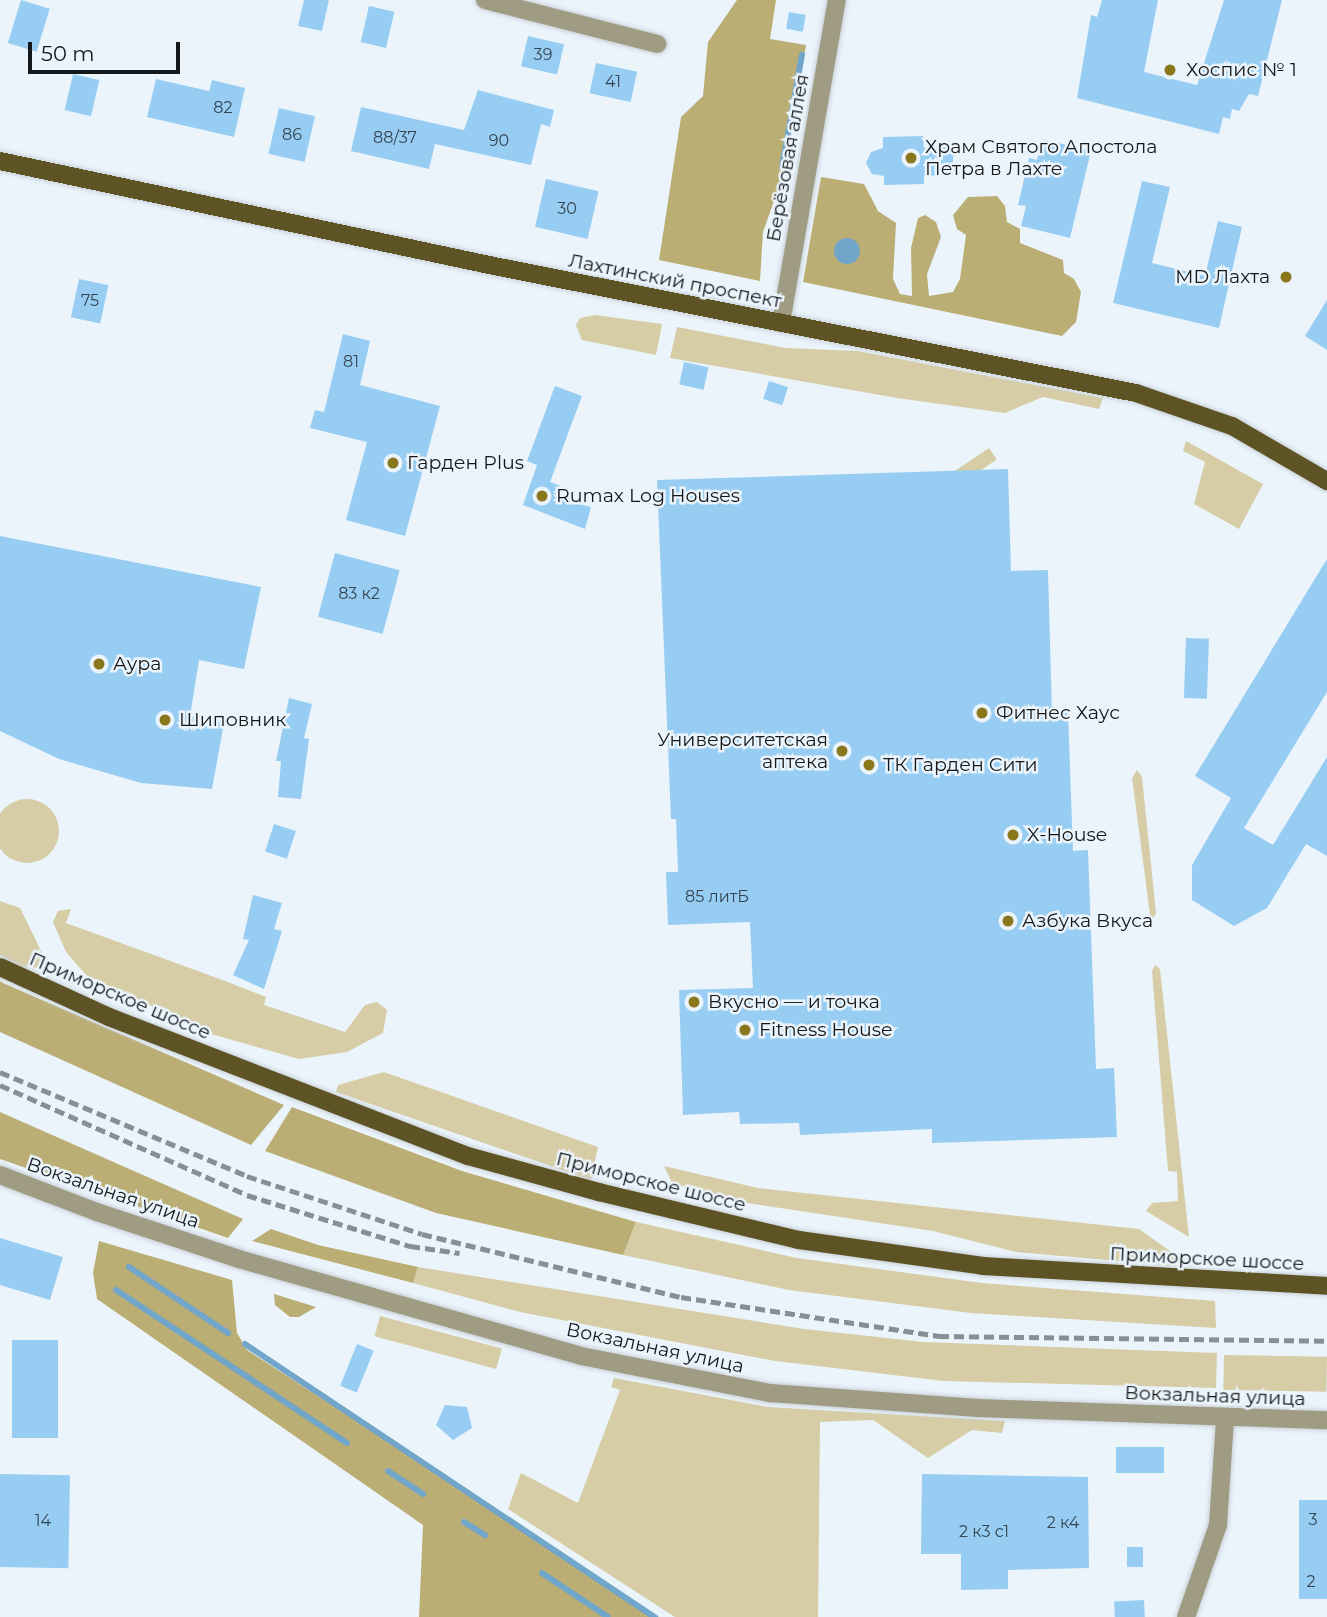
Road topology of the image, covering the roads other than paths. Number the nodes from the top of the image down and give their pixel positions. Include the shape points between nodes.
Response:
1 (485, 0) edge
2 (837, 0) edge
3 (657, 44) dead end
4 (0, 161) edge
5 (781, 323) junction
6 (1327, 481) edge
7 (0, 967) edge
8 (0, 1175) edge
9 (1327, 1286) edge
10 (1225, 1419) junction
11 (1327, 1420) edge
12 (1186, 1617) edge

1 - 3 street
2 - 5 street, Берёзовая аллея
4 - 5 main road, Лахтинский проспект
5 - 6 main road, Лахтинский проспект via 1165,401 1232,426
7 - 9 main road, Приморское шоссе via 109,1017 468,1156 599,1192 799,1240 983,1266
8 - 10 street, Вокзальная улица via 239,1259 595,1359 770,1394
10 - 11 street, Вокзальная улица
10 - 12 street via 1218,1525

